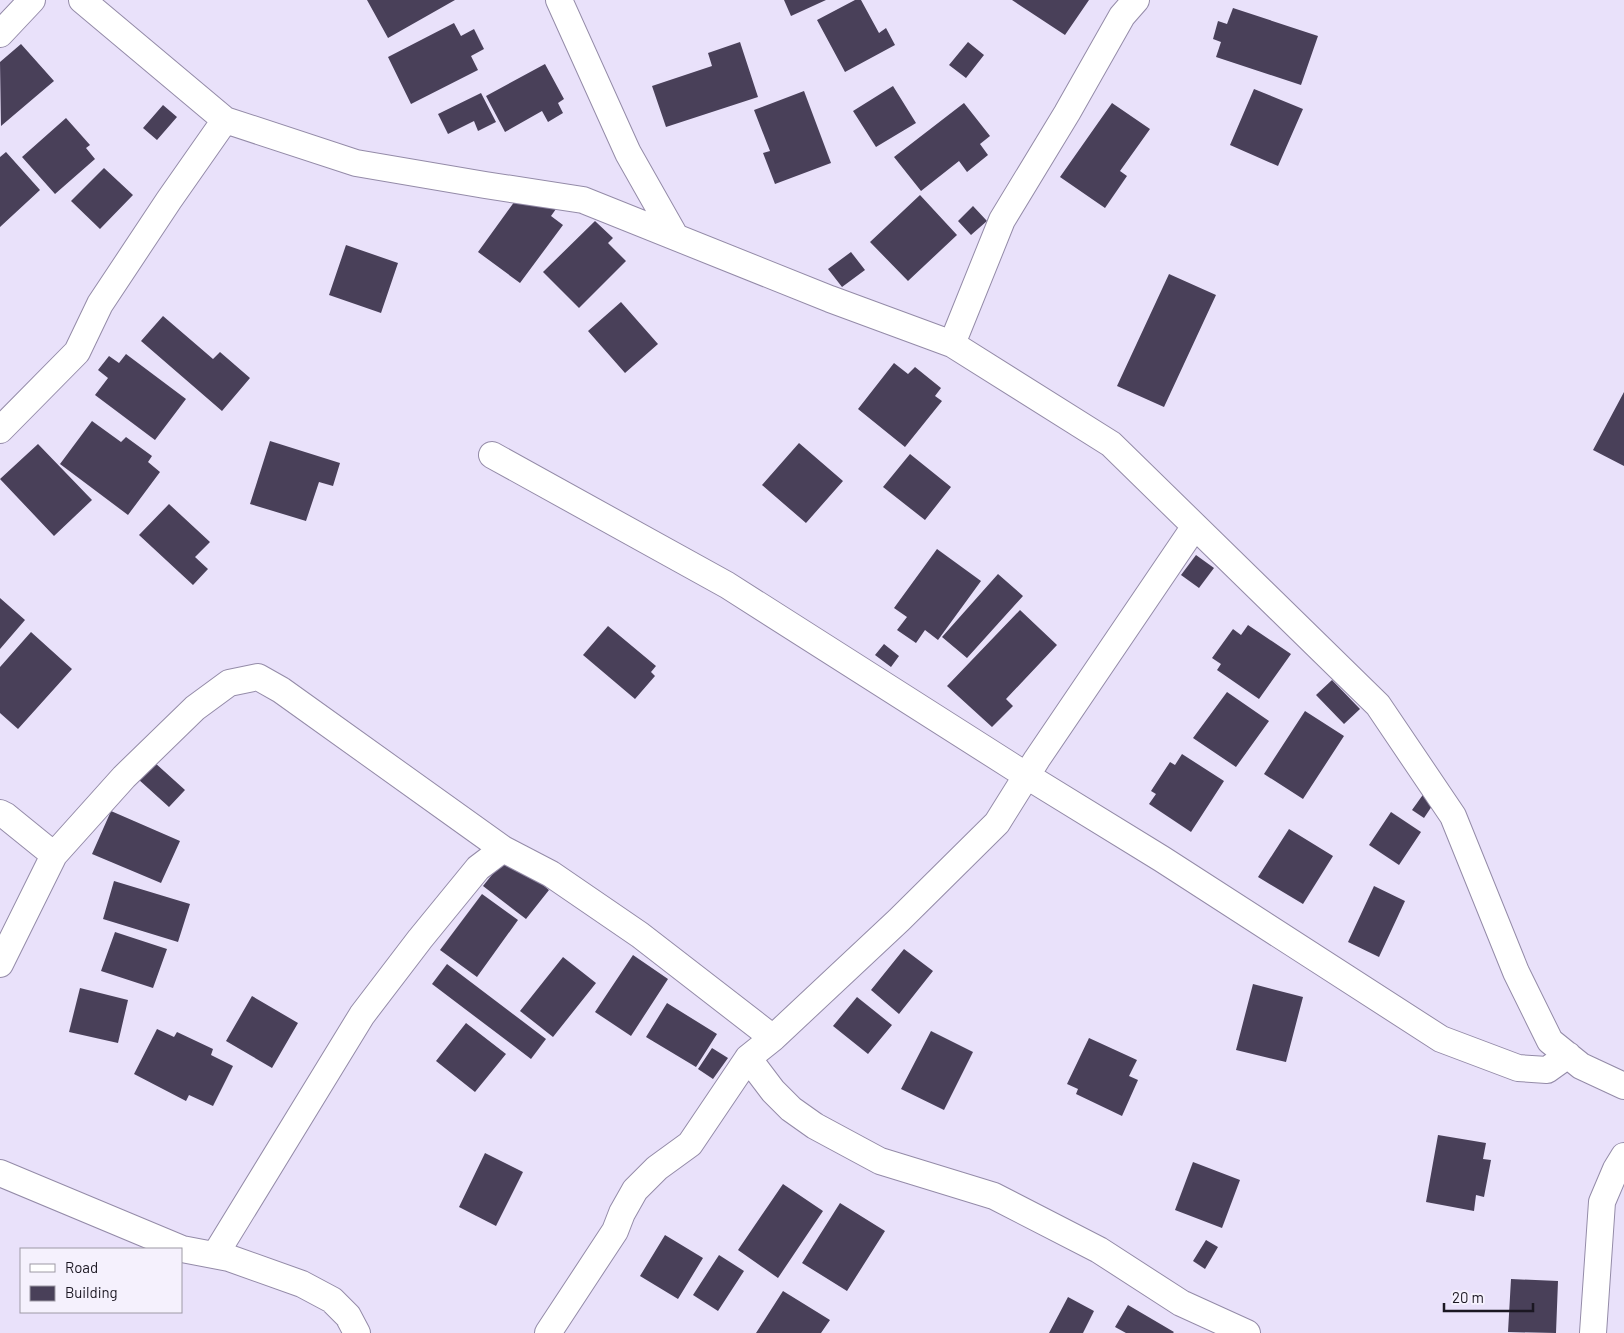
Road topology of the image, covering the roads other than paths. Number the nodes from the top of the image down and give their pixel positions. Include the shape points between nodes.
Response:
1 (32, 0) edge
2 (82, 0) edge
3 (560, 0) edge
4 (1136, 0) edge
5 (0, 34) edge
6 (224, 120) junction
7 (675, 236) junction
8 (952, 344) junction
9 (0, 430) edge
10 (492, 455) dead end
11 (1195, 526) junction
12 (1027, 776) junction
13 (0, 813) edge
14 (503, 849) junction
15 (54, 855) junction
16 (0, 964) edge
17 (774, 1038) junction
18 (1568, 1055) junction
19 (748, 1058) junction
20 (1624, 1086) edge
21 (1624, 1156) edge
22 (0, 1173) edge
23 (180, 1248) edge
24 (182, 1249) edge
25 (214, 1255) junction
26 (357, 1333) edge
27 (548, 1333) edge
28 (1247, 1333) edge
29 (1593, 1333) edge

1 - 5 street
2 - 6 street
3 - 7 street via 628,153
4 - 8 street via 1118,23 1002,220
6 - 7 street via 356,163 583,200
6 - 9 street via 100,304 76,352
7 - 8 street
8 - 11 street via 1112,444
10 - 12 street via 727,585
11 - 12 street
11 - 18 street via 1378,705 1453,816 1516,972 1550,1041
12 - 17 street via 997,823
12 - 18 street via 1441,1039 1518,1068 1547,1070
13 - 15 street
14 - 15 street via 281,690 258,677 228,683 195,708 124,777
14 - 17 street via 551,874 632,930
14 - 25 street via 478,868 362,1015
15 - 16 street
17 - 19 street
18 - 20 street via 1581,1066
19 - 27 street via 690,1144 657,1168 635,1190 615,1230
19 - 28 street via 790,1109 815,1126 880,1160 994,1196 1099,1250 1181,1303
21 - 29 street via 1602,1202
22 - 23 street
24 - 25 street
25 - 26 street via 302,1284 332,1300 348,1316

